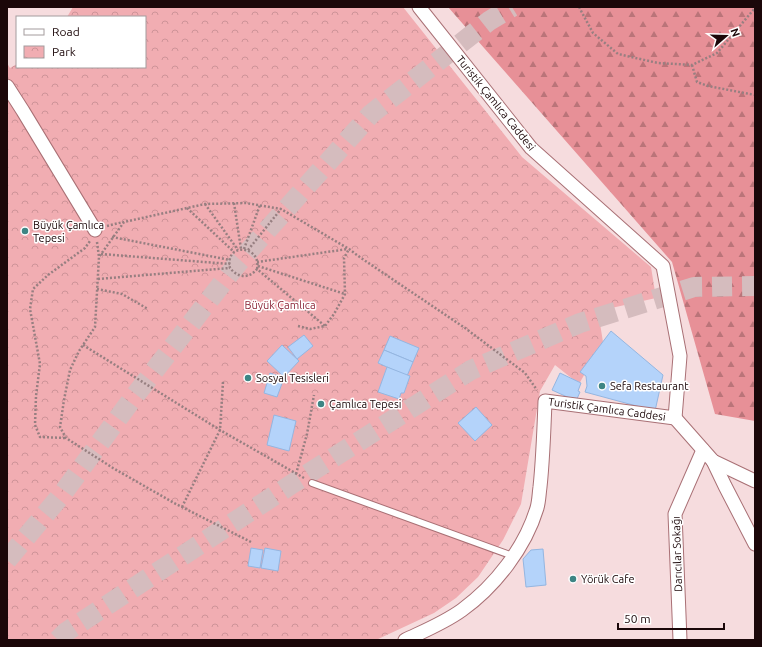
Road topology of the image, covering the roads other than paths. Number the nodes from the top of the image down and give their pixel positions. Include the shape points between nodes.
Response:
1 (419, 7) edge
2 (7, 86) edge
3 (94, 234) road end
4 (675, 418) junction
5 (703, 450) junction
6 (713, 461) junction
7 (755, 482) edge
8 (312, 483) road end
9 (755, 544) edge
10 (513, 556) junction
11 (405, 640) edge
12 (680, 640) edge

1 - 4 street, Turistik Çamlıca Caddesi via 530,148 663,266 680,356
2 - 3 street
4 - 5 street
4 - 10 street, Turistik Çamlıca Caddesi via 545,402 542,474 537,507 528,532
5 - 6 street
5 - 12 street, Darıcılar Sokağı via 675,514
6 - 7 street
6 - 9 street
8 - 10 lane
10 - 11 street, Turistik Çamlıca Caddesi via 496,578 462,610

